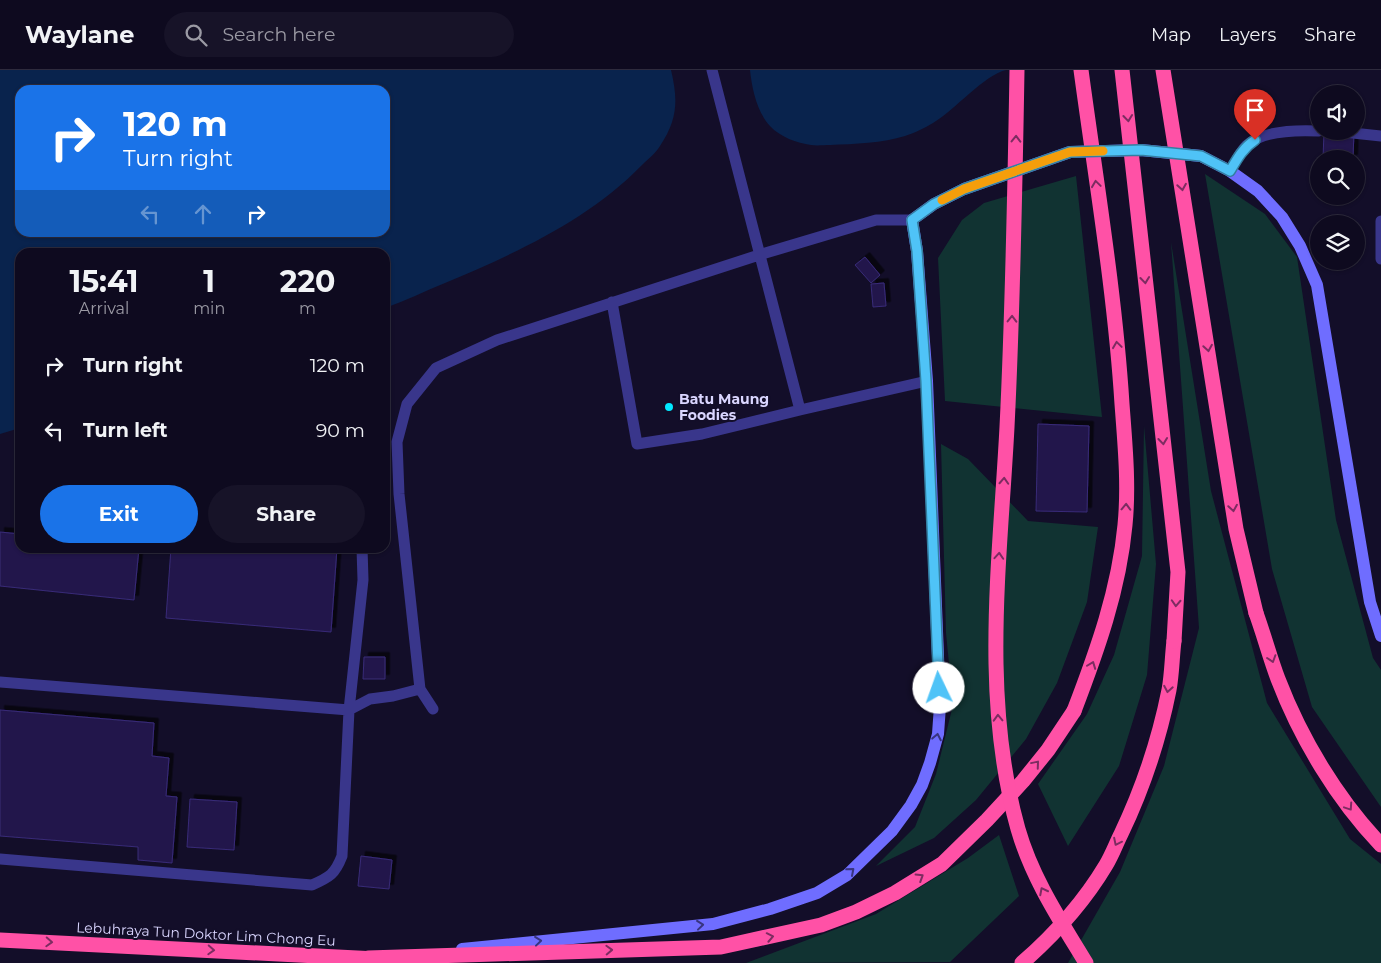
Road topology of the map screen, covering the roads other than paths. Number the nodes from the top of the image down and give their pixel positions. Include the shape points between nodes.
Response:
1 (712, 70) edge
2 (1017, 70) edge
3 (1081, 70) edge
4 (1122, 70) edge
5 (1163, 70) edge
6 (1310, 131) edge
7 (1365, 134) edge
8 (1381, 136) edge
9 (1230, 171) junction
10 (912, 220) junction
11 (1381, 221) edge
12 (759, 255) junction
13 (1381, 259) edge
14 (612, 302) junction
15 (926, 381) junction
16 (800, 410) junction
17 (362, 553) edge
18 (1381, 636) edge
19 (0, 682) edge
20 (420, 689) junction
21 (433, 709) dead end
22 (350, 710) junction
23 (1381, 845) edge
24 (0, 860) edge
25 (0, 940) edge
26 (368, 958) junction
27 (410, 963) edge
28 (1022, 963) edge
29 (1086, 963) edge

1 - 12 lane
29 -> 2 highway, bridge via 1042,891 1018,830 999,732 995,610 1012,326
26 -> 3 highway, bridge via 721,947 821,925 895,893 942,864 987,820 1048,750 1074,711 1094,658 1116,582 1125,525 1127,474 1119,356
4 -> 28 highway, bridge via 1178,572 1169,689 1149,770 1106,864 1079,904
5 -> 23 highway, bridge via 1236,529 1256,613 1278,680 1300,728 1360,823
6 - 9 lane via 1293,130 1255,140 1241,153
7 - 8 lane
9 - 10 street via 1201,156 1141,150 1070,152 964,189
9 - 18 street via 1258,191 1282,217 1300,246 1317,284 1370,602
10 - 12 lane via 876,220
10 - 15 street
11 - 13 lane
12 - 14 lane
12 - 16 lane
14 - 16 lane via 637,444 702,434
14 - 20 lane via 497,340 436,368 407,404 397,442 399,494
15 - 16 lane
26 -> 15 street via 713,924 817,893 847,875 876,848 914,798 930,763 938,734 940,706
17 - 22 lane via 363,580
19 - 22 lane
20 - 21 lane
20 - 22 lane via 370,699
22 - 24 lane via 342,856 336,871 312,885
25 -> 26 highway, Lebuhraya Tun Doktor Lim Chong Eu
26 - 27 highway, Lebuhraya Tun Doktor Lim Chong Eu

